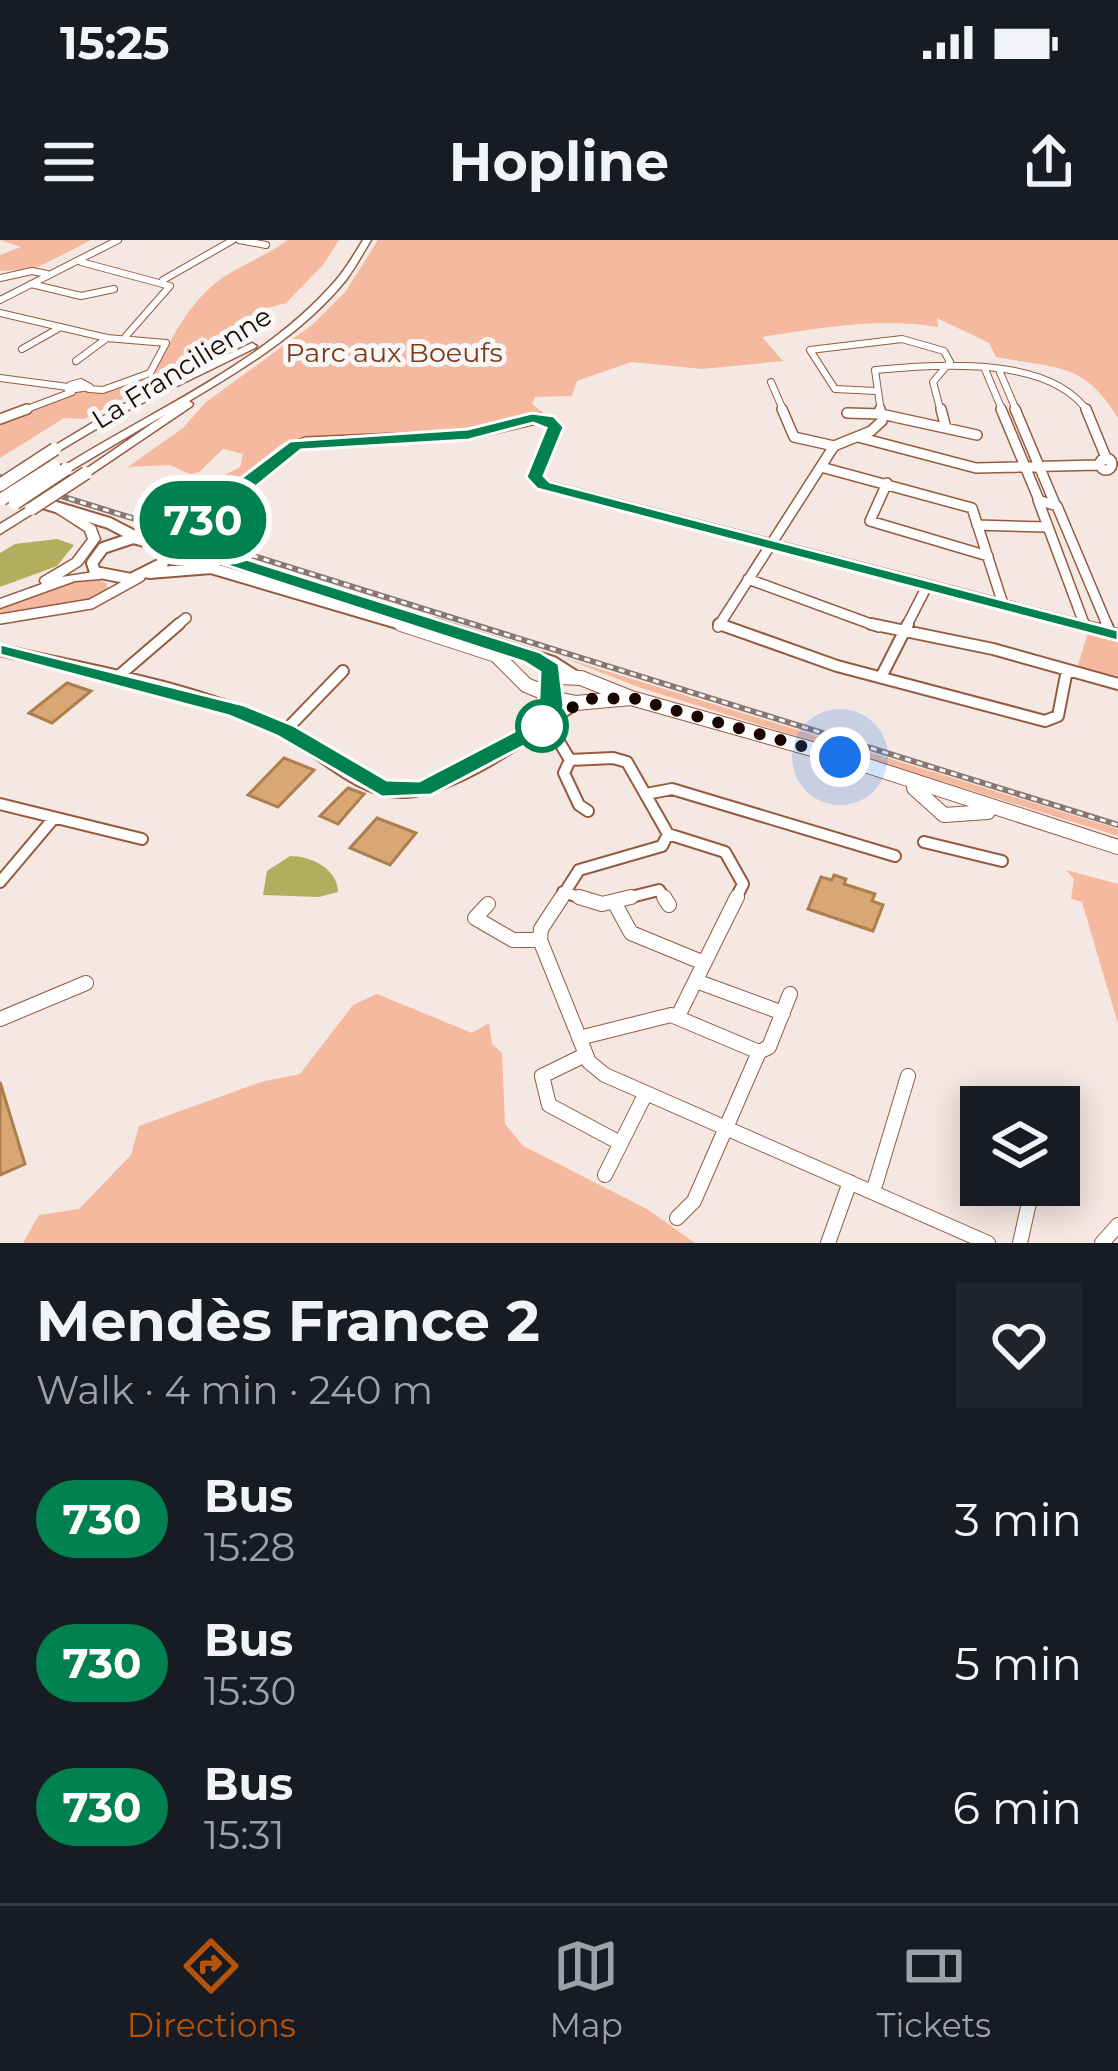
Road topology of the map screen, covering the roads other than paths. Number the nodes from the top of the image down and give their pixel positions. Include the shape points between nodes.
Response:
1 (118, 240) edge
2 (236, 240) edge
3 (357, 240) edge
4 (367, 240) edge
5 (266, 245) dead end
6 (78, 261) junction
7 (50, 275) junction
8 (0, 278) edge
9 (166, 283) junction
10 (31, 284) junction
11 (114, 289) dead end
12 (77, 295) junction
13 (0, 300) edge
14 (84, 313) dead end
15 (0, 317) edge
16 (61, 327) junction
17 (126, 336) junction
18 (107, 338) junction
19 (22, 349) dead end
20 (252, 352) junction
21 (76, 362) dead end
22 (950, 362) junction
23 (984, 367) junction
24 (1000, 370) junction
25 (0, 378) edge
26 (771, 382) dead end
27 (70, 389) junction
28 (876, 391) junction
29 (0, 409) edge
30 (847, 413) dead end
31 (881, 414) junction
32 (5, 417) edge
33 (946, 428) junction
34 (977, 434) dead end
35 (858, 437) junction
36 (838, 444) junction
37 (1105, 464) junction
38 (821, 467) junction
39 (1040, 467) junction
40 (1025, 468) junction
41 (887, 483) junction
42 (1118, 485) edge
43 (3, 498) edge
44 (1039, 500) junction
45 (1055, 504) junction
46 (58, 508) junction
47 (977, 524) junction
48 (1046, 527) junction
49 (1066, 528) junction
50 (0, 530) edge
51 (139, 538) junction
52 (772, 543) junction
53 (109, 545) junction
54 (167, 556) junction
55 (988, 556) junction
56 (93, 559) junction
57 (145, 575) junction
58 (106, 577) junction
59 (251, 578) junction
60 (748, 579) junction
61 (46, 580) junction
62 (926, 588) junction
63 (0, 601) edge
64 (1003, 604) junction
65 (0, 618) edge
66 (184, 624) dead end
67 (1084, 626) junction
68 (902, 634) junction
69 (1114, 634) edge
70 (0, 650) edge
71 (532, 657) junction
72 (325, 670) dead end
73 (1066, 670) junction
74 (881, 677) junction
75 (115, 679) junction
76 (1118, 684) edge
77 (551, 689) junction
78 (581, 690) junction
79 (548, 723) junction
80 (285, 731) junction
81 (570, 760) junction
82 (646, 794) junction
83 (0, 804) edge
84 (588, 811) dead end
85 (54, 818) junction
86 (668, 835) junction
87 (142, 839) dead end
88 (924, 842) dead end
89 (1118, 851) edge
90 (895, 856) dead end
91 (1002, 862) dead end
92 (0, 882) edge
93 (563, 892) junction
94 (614, 902) junction
95 (488, 904) dead end
96 (669, 905) dead end
97 (540, 940) junction
98 (704, 963) junction
99 (696, 980) junction
100 (86, 983) dead end
101 (790, 994) dead end
102 (783, 1012) junction
103 (678, 1016) junction
104 (0, 1019) edge
105 (579, 1038) junction
106 (759, 1052) junction
107 (585, 1054) junction
108 (908, 1076) dead end
109 (646, 1094) junction
110 (727, 1128) junction
111 (620, 1143) junction
112 (605, 1175) dead end
113 (850, 1182) junction
114 (872, 1192) junction
115 (1028, 1206) edge
116 (677, 1218) dead end
117 (828, 1243) edge
118 (988, 1243) edge
119 (1020, 1243) edge

1 - 6 street
2 - 5 street
2 - 9 street
3 - 20 highway, La Francilienne via 321,290
4 - 20 highway, La Francilienne via 325,299
6 - 7 street
6 - 9 street
7 - 8 street
7 - 10 street
9 - 17 street
10 - 12 street
10 - 13 street
11 - 12 street
12 - 14 street
15 - 16 street
16 - 18 street
16 - 19 street
17 - 18 street
17 - 27 street via 166,343 150,373 103,390 84,382
18 - 21 street
20 - 43 highway, La Francilienne, bridge
20 - 43 highway, bridge via 126,407 55,449
20 - 50 highway, bridge
22 - 23 street
22 - 28 street via 879,368 872,373
22 - 28 street via 944,351 908,339 810,350 835,388
22 - 33 street via 933,382
23 - 24 street
23 - 40 street
24 - 37 street via 1072,389 1102,438
24 - 39 street
25 - 27 street
26 - 36 street via 794,436
27 - 32 street
28 - 31 street
29 - 32 street
30 - 31 street
31 - 33 street
31 - 35 street via 879,426
33 - 34 street
35 - 36 street
35 - 40 street via 976,468
36 - 38 street
37 - 39 street
37 - 42 street
38 - 41 street
38 - 52 street
39 - 40 street
39 - 45 street
40 - 44 street
41 - 47 street via 959,500
41 - 55 street via 870,521
43 - 46 main road
44 - 45 street
44 - 48 street
45 - 49 street
46 - 51 main road
46 - 53 main road via 101,527
46 - 61 highway via 94,536 77,562
47 - 48 street
47 - 55 street
48 - 49 street
48 - 67 street
49 - 69 street
51 - 53 main road
51 - 54 main road via 160,543
52 - 60 street
52 - 62 street
52 - 71 street, bridge via 544,485 535,477 555,427 540,418 469,434 306,442 203,519 206,547 223,558
53 - 56 main road
54 - 57 main road
54 - 59 main road
55 - 64 street
56 - 58 main road
56 - 61 highway
57 - 58 main road
57 - 59 main road via 204,567
57 - 65 street via 90,607
58 - 63 highway via 73,577
58 - 65 street via 110,594 89,604
59 - 77 main road via 489,652 526,685
60 - 68 street
60 - 74 street via 720,631
61 - 63 highway
62 - 64 street
62 - 68 street
64 - 67 street
66 - 75 street
67 - 69 street
68 - 73 street
68 - 74 street
70 - 75 street
71 - 77 street via 551,669
71 - 78 street via 553,662
72 - 80 street via 341,673
73 - 74 street via 1058,716 1050,721
73 - 76 street
75 - 80 street
77 - 78 main road
77 - 78 main road
77 - 79 street
78 - 79 street
78 - 89 main road via 762,735
79 - 80 street via 407,792 382,788
79 - 81 street
81 - 82 street via 623,759
81 - 84 street via 564,773
82 - 86 street
82 - 90 street via 672,789
83 - 85 street
85 - 87 street
85 - 92 street
86 - 93 street via 662,846 579,870
86 - 98 street via 725,852 742,878
88 - 91 street
93 - 94 street
93 - 97 street
94 - 96 street via 659,890
94 - 98 street via 631,933
95 - 97 street via 475,918 513,940
97 - 105 street
98 - 99 street
99 - 102 street
99 - 103 street
100 - 104 street
101 - 102 street
102 - 106 street via 769,1047
103 - 105 street
103 - 106 street
105 - 107 street
106 - 110 street
107 - 109 street via 605,1075
107 - 111 street via 542,1076 549,1105
108 - 114 street
109 - 110 street
109 - 111 street
110 - 113 street
110 - 116 street via 694,1201
111 - 112 street
113 - 114 street
113 - 117 street
114 - 118 street
115 - 119 street

